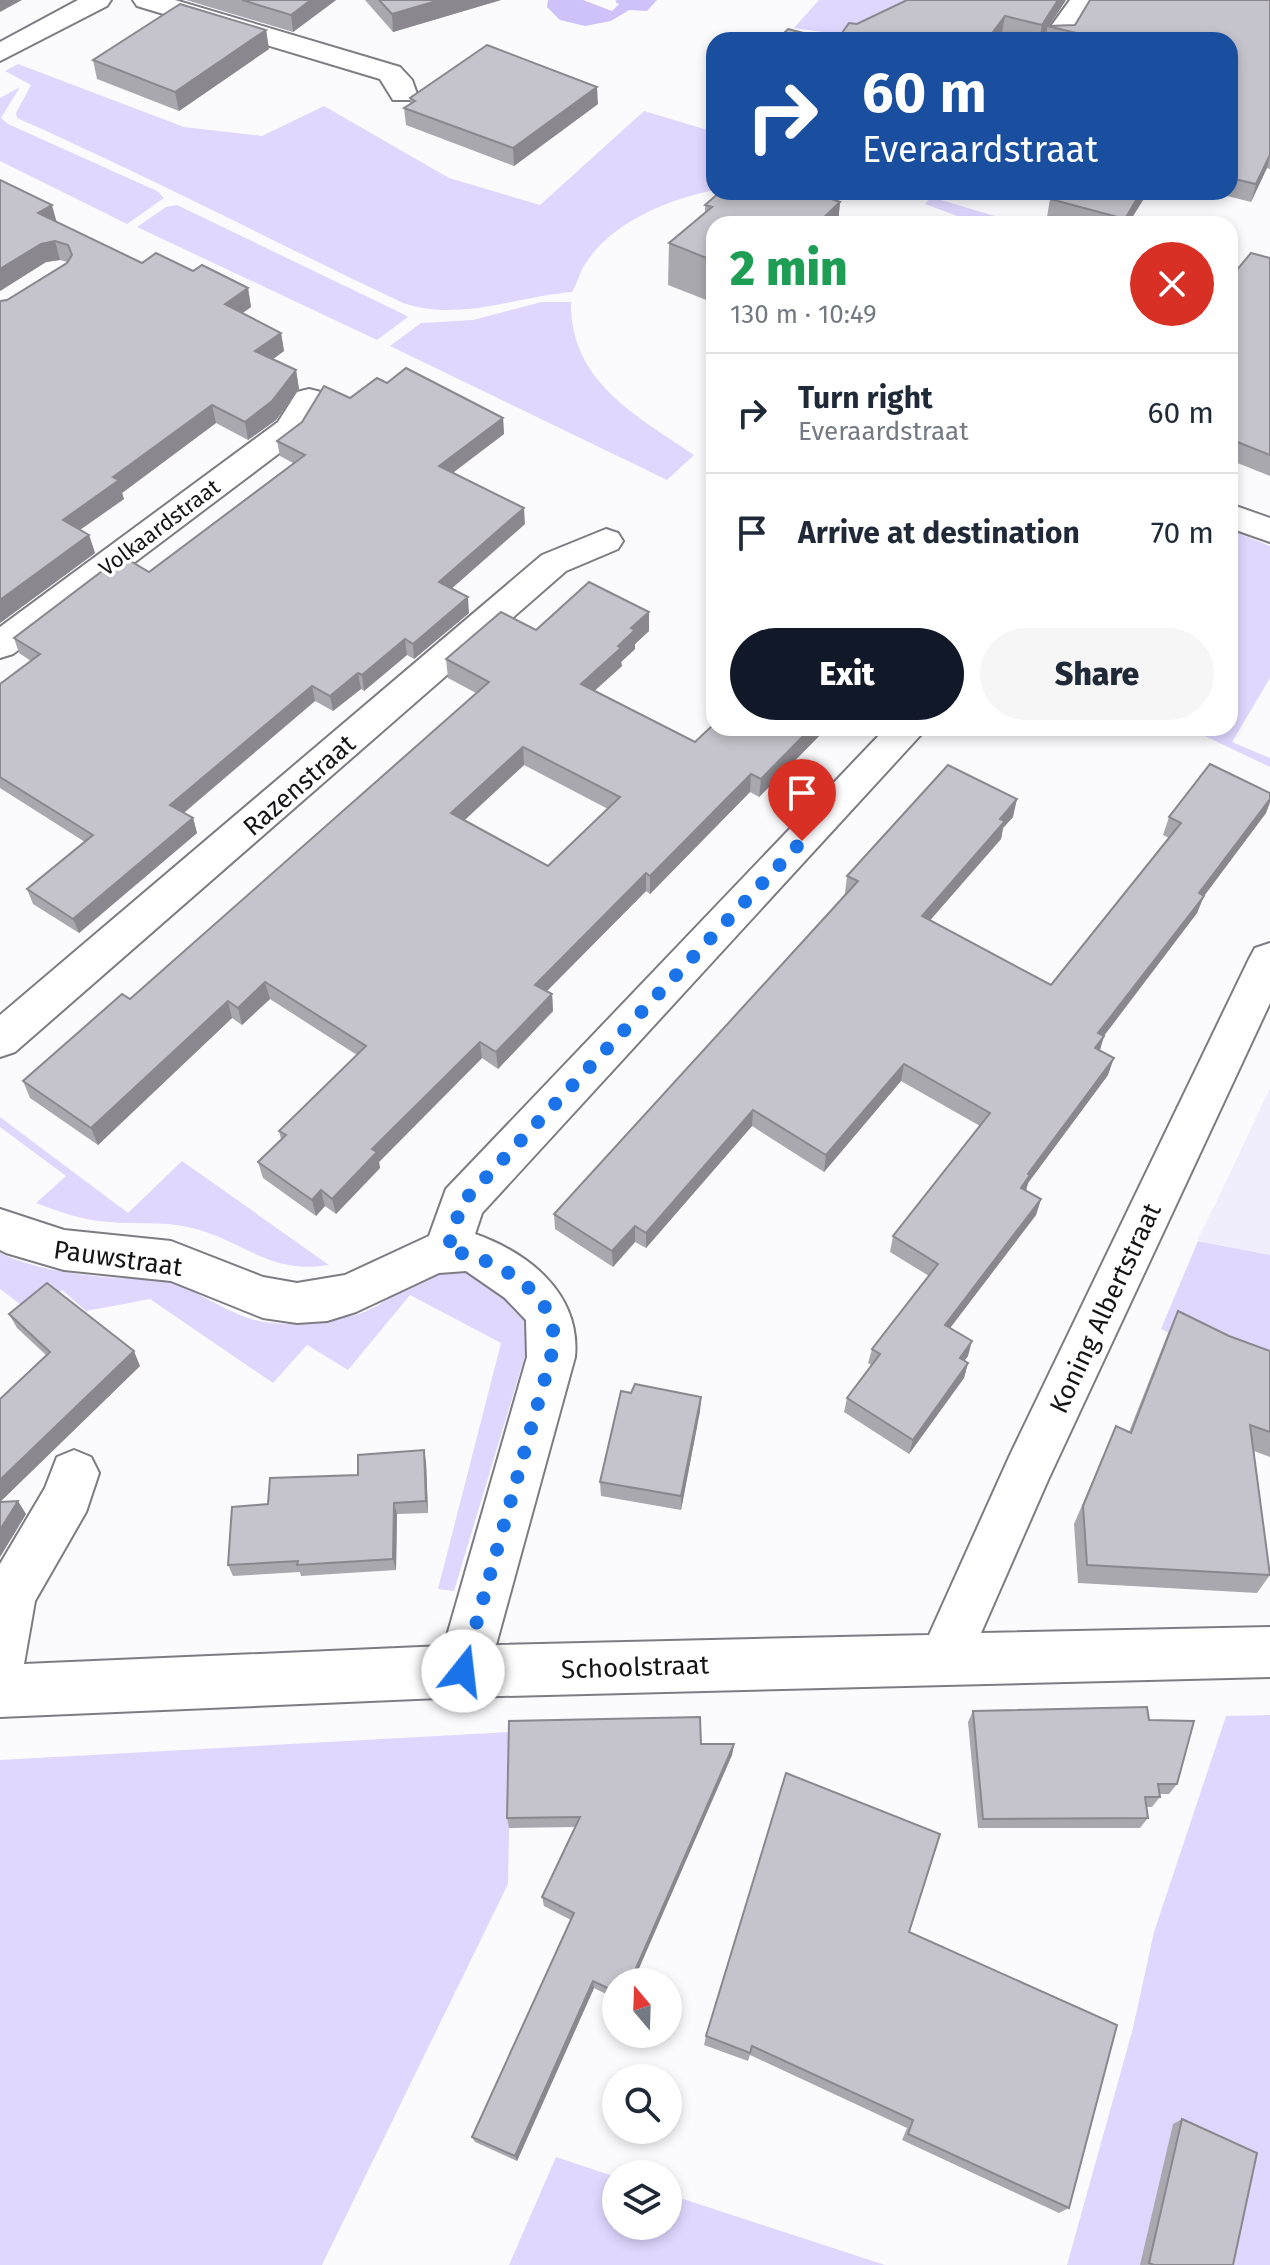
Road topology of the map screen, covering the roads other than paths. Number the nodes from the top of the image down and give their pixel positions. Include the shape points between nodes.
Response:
1 (98, 0) edge
2 (146, 0) edge
3 (1084, 0) edge
4 (1061, 32) edge
5 (0, 53) edge
6 (403, 94) dead end
7 (309, 399) dead end
8 (1238, 518) edge
9 (1270, 531) edge
10 (606, 541) dead end
11 (0, 645) edge
12 (900, 736) edge
13 (1270, 959) edge
14 (0, 1040) edge
15 (0, 1228) edge
16 (447, 1251) junction
17 (74, 1473) dead end
18 (1270, 1652) edge
19 (944, 1659) junction
20 (0, 1660) edge
21 (463, 1671) junction
22 (0, 1691) edge

1 - 5 street
2 - 6 street via 390,73
3 - 4 street
7 - 11 street, Volkaardstraat via 290,429
8 - 9 street
10 - 14 street, Razenstraat via 554,563
12 - 16 street via 462,1203
13 - 19 street, Koning Albertstraat via 1027,1471
15 - 16 street, Pauwstraat via 42,1247 77,1255 174,1261 247,1295 299,1303 353,1293 422,1257
16 - 21 street via 470,1252 529,1290 546,1310 554,1336
17 - 20 street via 68,1496 10,1595
18 - 19 street, Schoolstraat
19 - 21 street, Schoolstraat
21 - 22 street, Schoolstraat

